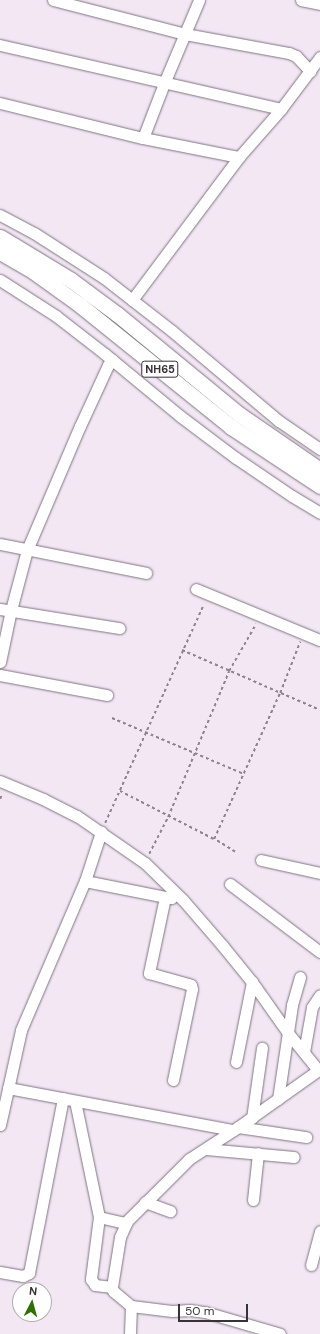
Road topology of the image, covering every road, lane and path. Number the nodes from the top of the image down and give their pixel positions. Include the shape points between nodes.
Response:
1 (53, 0) edge
2 (199, 0) edge
3 (301, 0) edge
4 (320, 4) edge
5 (185, 34) junction
6 (0, 45) edge
7 (320, 57) edge
8 (310, 70) junction
9 (165, 81) junction
10 (0, 103) edge
11 (281, 109) junction
12 (144, 138) junction
13 (239, 157) junction
14 (0, 215) edge
15 (0, 237) edge
16 (0, 252) edge
17 (0, 280) edge
18 (132, 300) junction
19 (112, 359) junction
20 (320, 449) edge
21 (320, 470) edge
22 (320, 486) edge
23 (320, 513) edge
24 (0, 544) edge
25 (27, 550) junction
26 (146, 573) dead end
27 (196, 589) dead end
28 (209, 594) junction
29 (5, 610) edge
30 (261, 616) junction
31 (119, 628) dead end
32 (303, 633) junction
33 (320, 640) edge
34 (182, 650) junction
35 (0, 662) edge
36 (229, 671) junction
37 (0, 675) edge
38 (280, 693) junction
39 (106, 696) dead end
40 (320, 710) edge
41 (112, 718) dead end
42 (147, 733) junction
43 (194, 752) junction
44 (244, 774) junction
45 (0, 781) edge
46 (120, 791) junction
47 (168, 816) junction
48 (101, 832) junction
49 (214, 839) junction
50 (235, 852) dead end
51 (261, 860) dead end
52 (145, 863) junction
53 (320, 873) edge
54 (85, 881) junction
55 (230, 884) dead end
56 (165, 897) junction
57 (183, 900) junction
58 (320, 952) edge
59 (300, 977) dead end
60 (252, 982) junction
61 (320, 995) edge
62 (288, 1033) junction
63 (262, 1048) dead end
64 (304, 1052) junction
65 (236, 1062) dead end
66 (319, 1070) edge
67 (173, 1080) dead end
68 (8, 1088) junction
69 (63, 1098) junction
70 (278, 1099) junction
71 (2, 1100) edge
72 (75, 1101) junction
73 (252, 1118) junction
74 (0, 1125) edge
75 (235, 1129) junction
76 (306, 1137) dead end
77 (206, 1149) junction
78 (258, 1154) junction
79 (294, 1157) dead end
80 (253, 1200) dead end
81 (145, 1202) junction
82 (170, 1211) dead end
83 (99, 1217) junction
84 (126, 1223) junction
85 (320, 1231) edge
86 (311, 1265) dead end
87 (0, 1272) edge
88 (112, 1288) junction
89 (131, 1306) junction
90 (130, 1334) edge
91 (280, 1334) edge

1 - 5 street
2 - 5 street
3 - 4 street
5 - 8 street via 289,53 296,56
5 - 9 street
6 - 9 street
7 - 8 street
8 - 11 street
9 - 11 street
9 - 12 street
10 - 12 street
11 - 13 street
12 - 13 street
13 - 18 street
14 - 18 street via 34,233 104,278
15 - 21 highway, NH65 via 72,280 240,415
16 - 22 highway, NH65 via 34,272 80,305 231,427
17 - 19 street via 56,316
18 - 20 street via 279,421
19 - 23 street via 180,416 236,458
19 - 25 street
24 - 25 street
25 - 26 street
25 - 29 street
27 - 28 street
28 - 30 street
28 - 34 path
29 - 31 street
29 - 35 street
30 - 32 street
30 - 36 path
32 - 33 street
32 - 38 path
34 - 36 path
34 - 42 path
36 - 38 path
36 - 43 path
37 - 39 street
38 - 40 path
38 - 44 path
41 - 42 path
42 - 43 path
42 - 46 path
43 - 44 path
43 - 47 path
44 - 49 path
45 - 48 street via 77,816
46 - 47 path
46 - 48 path
47 - 49 path
47 - 52 path
48 - 52 street
48 - 54 street
49 - 50 path
51 - 53 street
52 - 57 street
54 - 56 street
54 - 68 street via 21,1030
55 - 58 street
56 - 57 street
56 - 67 street via 149,973 191,985 192,989
57 - 60 street
59 - 62 street via 294,992
60 - 62 street
60 - 65 street
61 - 64 street via 312,1007
62 - 64 street
62 - 70 street
63 - 73 street
64 - 66 street
66 - 70 street
68 - 69 street
68 - 71 street
69 - 72 street
69 - 87 street via 29,1273 23,1276
70 - 73 street
71 - 74 street
72 - 75 street
72 - 83 street
73 - 75 street
75 - 76 street
75 - 77 street
77 - 78 street
77 - 81 street via 189,1159
78 - 79 street
78 - 80 street
81 - 82 street
81 - 84 street
83 - 84 street
83 - 88 street via 91,1279 95,1285
84 - 88 street via 120,1236
85 - 86 street
88 - 89 street
89 - 90 street
89 - 91 street via 205,1312

